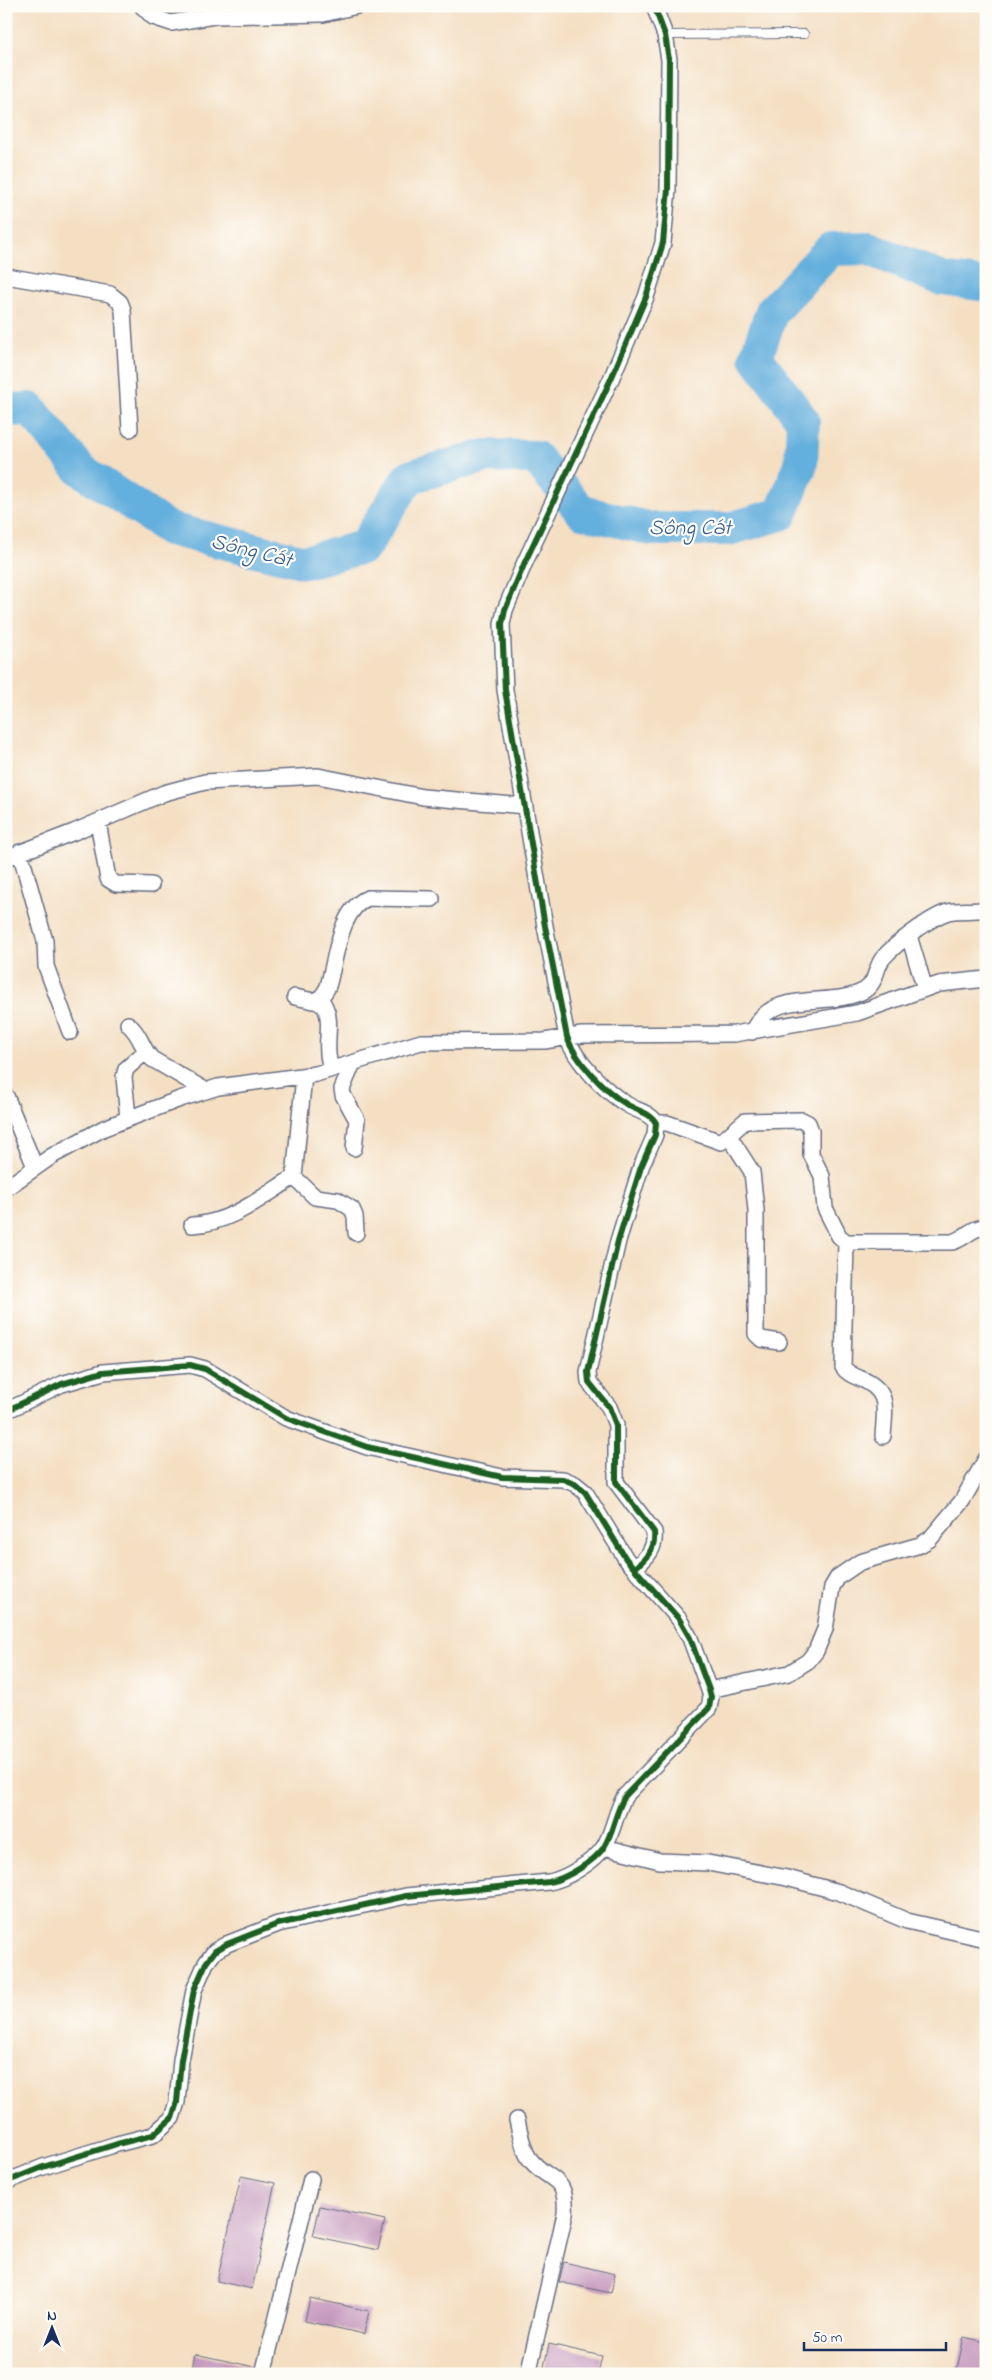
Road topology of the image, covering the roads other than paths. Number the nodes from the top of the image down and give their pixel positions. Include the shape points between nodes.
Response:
1 (142, 6) edge
2 (357, 6) edge
3 (654, 6) edge
4 (804, 34) dead end
5 (665, 35) junction
6 (6, 276) edge
7 (130, 430) dead end
8 (525, 806) junction
9 (98, 822) junction
10 (13, 855) edge
11 (151, 885) dead end
12 (432, 899) dead end
13 (986, 910) edge
14 (909, 936) junction
15 (986, 979) edge
16 (925, 989) junction
17 (295, 998) dead end
18 (317, 1002) junction
19 (128, 1024) dead end
20 (70, 1032) dead end
21 (752, 1032) junction
22 (567, 1037) junction
23 (146, 1052) junction
24 (353, 1063) junction
25 (331, 1069) junction
26 (304, 1076) junction
27 (205, 1090) junction
28 (6, 1096) edge
29 (128, 1118) junction
30 (656, 1123) junction
31 (729, 1136) junction
32 (354, 1148) dead end
33 (35, 1167) junction
34 (294, 1177) junction
35 (6, 1188) edge
36 (192, 1225) dead end
37 (986, 1226) edge
38 (356, 1233) dead end
39 (846, 1242) junction
40 (779, 1342) dead end
41 (6, 1411) edge
42 (883, 1436) dead end
43 (986, 1459) edge
44 (635, 1568) junction
45 (709, 1690) junction
46 (604, 1847) junction
47 (986, 1940) edge
48 (517, 2120) dead end
49 (311, 2179) dead end
50 (6, 2182) edge
51 (263, 2374) edge
52 (528, 2374) edge

1 - 2 street via 153,17 171,23 214,16 322,14
3 - 5 street
4 - 5 lane
5 - 8 street via 670,84 668,189 663,243 652,281 611,379 505,610 502,641 505,690
6 - 7 street via 110,294 120,302
8 - 9 street via 423,797 318,776 194,784 164,793
8 - 22 street
9 - 10 street
9 - 11 street via 108,879 116,884
10 - 20 street via 44,941 48,974
12 - 18 street via 368,898 361,901 344,928 328,988
13 - 14 street via 949,912
14 - 16 street
14 - 21 street via 884,956 872,984 864,990 851,996 789,1004 769,1011
15 - 16 street
16 - 21 street via 857,1013
17 - 18 street
18 - 25 street via 323,1004 329,1017
19 - 23 street via 137,1032
21 - 22 street
22 - 24 street via 522,1042 421,1042
22 - 30 street via 575,1054 598,1080
23 - 27 street via 158,1064
23 - 29 street via 126,1069
24 - 25 street
24 - 32 street via 342,1090 357,1120
25 - 26 street
26 - 27 street
26 - 34 street
27 - 29 street
28 - 33 street
29 - 33 street
30 - 31 street via 667,1123 713,1141 723,1141
30 - 44 street via 655,1135 641,1167 618,1241 588,1372 589,1382 609,1407 616,1425 616,1482 654,1532 652,1552
31 - 39 street via 745,1121 802,1120 808,1123 812,1131 812,1154 822,1176 824,1208 839,1236
31 - 40 street via 752,1172 756,1210 756,1334
33 - 35 street
34 - 36 street via 237,1213 209,1224
34 - 38 street via 315,1197 338,1200 352,1209
37 - 39 street via 974,1228 952,1242
39 - 42 street via 843,1367 882,1394 885,1407
41 - 44 street via 62,1384 103,1372 197,1366 286,1418 367,1447 502,1477 569,1480 585,1492
43 - 45 street via 962,1501 930,1539 920,1545 860,1562 838,1577 832,1587 824,1629 816,1651 808,1661 789,1673
44 - 45 street via 679,1619 690,1638
45 - 46 street via 709,1708 622,1801
46 - 47 street via 660,1861 708,1863 787,1878 839,1892 895,1917
46 - 50 street via 561,1880 406,1896 278,1924 227,1944 206,1963 194,1990 172,2118 153,2135 52,2164
48 - 52 street via 525,2151 560,2184 566,2202
49 - 51 street

